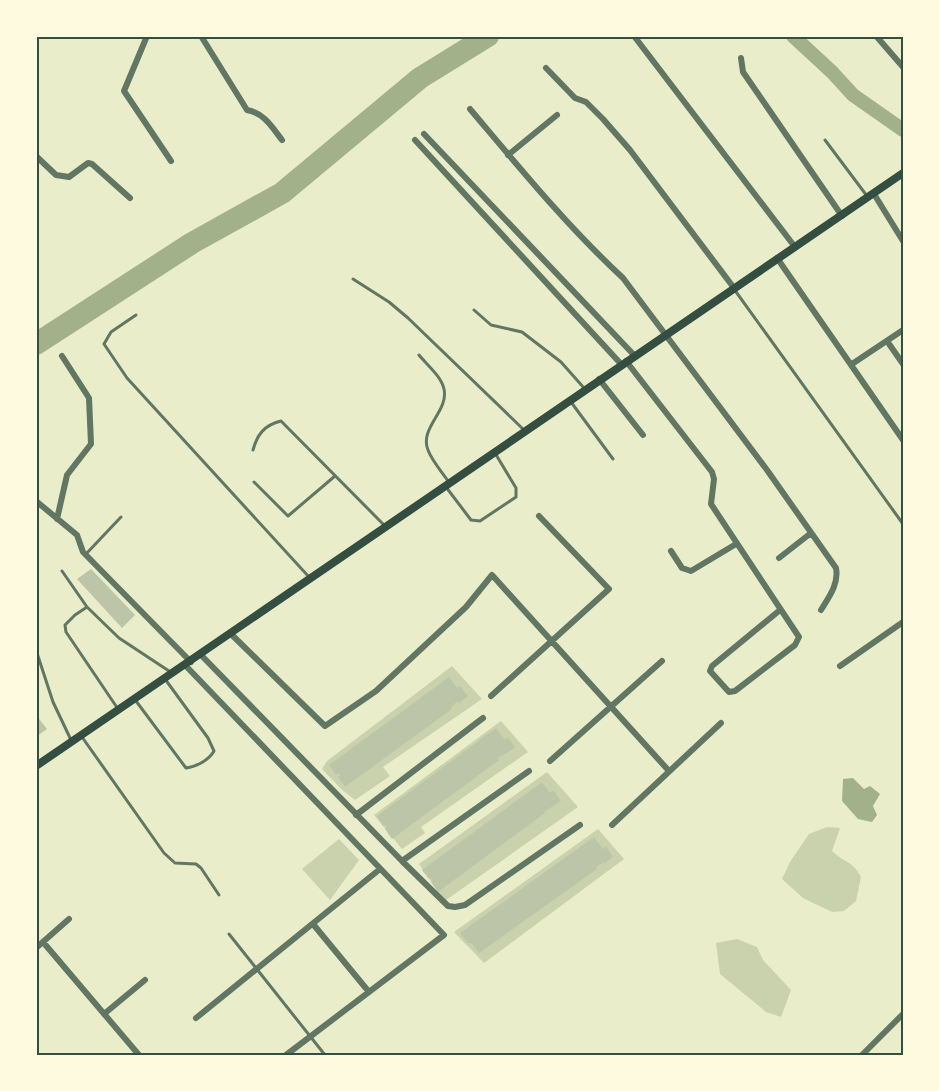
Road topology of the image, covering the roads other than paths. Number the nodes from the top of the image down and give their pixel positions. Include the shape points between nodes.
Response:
1 (147, 36) edge
2 (201, 36) edge
3 (634, 36) edge
4 (877, 37) edge
5 (741, 58) dead end
6 (903, 67) edge
7 (546, 68) dead end
8 (470, 109) dead end
9 (557, 115) dead end
10 (424, 134) dead end
11 (282, 140) dead end
12 (415, 140) dead end
13 (825, 140) dead end
14 (508, 155) junction
15 (36, 156) edge
16 (171, 161) dead end
17 (903, 172) edge
18 (871, 195) junction
19 (130, 198) dead end
20 (842, 216) junction
21 (903, 241) edge
22 (795, 247) junction
23 (777, 258) junction
24 (353, 279) dead end
25 (734, 288) junction
26 (474, 310) dead end
27 (136, 315) dead end
28 (903, 330) edge
29 (665, 336) junction
30 (887, 341) junction
31 (419, 355) dead end
32 (62, 356) dead end
33 (627, 360) junction
34 (852, 364) junction
35 (903, 364) edge
36 (599, 379) junction
37 (585, 389) junction
38 (570, 400) junction
39 (903, 423) edge
40 (895, 428) junction
41 (525, 430) junction
42 (643, 435) dead end
43 (903, 440) edge
44 (253, 450) dead end
45 (494, 452) junction
46 (614, 459) dead end
47 (335, 476) junction
48 (254, 482) dead end
49 (447, 484) junction
50 (36, 501) edge
51 (539, 516) dead end
52 (121, 517) dead end
53 (57, 519) junction
54 (903, 524) edge
55 (385, 526) junction
56 (811, 533) junction
57 (736, 544) junction
58 (671, 551) dead end
59 (86, 554) junction
60 (778, 558) dead end
61 (62, 571) dead end
62 (310, 578) junction
63 (87, 607) junction
64 (780, 610) junction
65 (821, 610) dead end
66 (903, 622) edge
67 (231, 634) junction
68 (552, 641) junction
69 (36, 650) edge
70 (201, 654) junction
71 (662, 661) dead end
72 (188, 664) junction
73 (840, 666) dead end
74 (173, 674) junction
75 (165, 679) junction
76 (490, 696) dead end
77 (135, 699) junction
78 (611, 707) junction
79 (119, 710) junction
80 (483, 718) dead end
81 (721, 723) dead end
82 (81, 736) junction
83 (72, 742) junction
84 (550, 761) dead end
85 (36, 766) edge
86 (530, 771) dead end
87 (669, 771) junction
88 (356, 815) junction
89 (580, 825) dead end
90 (612, 825) dead end
91 (402, 861) junction
92 (380, 869) junction
93 (219, 895) dead end
94 (69, 919) dead end
95 (313, 924) junction
96 (229, 934) dead end
97 (43, 942) junction
98 (36, 948) edge
99 (257, 969) junction
100 (145, 980) dead end
101 (369, 992) junction
102 (104, 1014) junction
103 (903, 1014) edge
104 (196, 1018) dead end
105 (311, 1036) junction
106 (139, 1055) edge
107 (286, 1055) edge
108 (325, 1055) edge
109 (862, 1055) edge

1 - 16 street via 124,91
2 - 11 street via 248,110 263,117
3 - 22 street
4 - 6 street
5 - 20 street via 743,72
7 - 25 street via 575,98 586,102 630,150
8 - 14 street
9 - 14 street
10 - 33 street
12 - 33 street
13 - 18 lane
14 - 29 street via 623,278
15 - 19 street via 56,175 69,177 92,164
17 - 18 main road
18 - 20 main road
18 - 21 street
20 - 22 main road
22 - 23 main road
23 - 25 main road
23 - 34 street
24 - 41 lane via 408,318
25 - 29 main road
25 - 54 lane
26 - 37 lane via 491,325 522,332 561,362
27 - 62 lane via 111,332 105,344 127,378
28 - 30 street
29 - 33 main road
29 - 56 street
30 - 34 street
30 - 35 street
31 - 49 lane via 444,390 443,404 426,437 427,449
32 - 53 street via 89,399 91,444 67,475
33 - 36 main road
33 - 57 street via 712,472 711,504
34 - 40 street
36 - 37 main road
36 - 42 street
37 - 38 main road
38 - 41 main road
38 - 46 lane
39 - 40 street
40 - 43 street
41 - 45 main road
44 - 47 lane via 256,437 280,421
45 - 49 main road
45 - 49 lane via 516,488 516,497 480,522 471,520
47 - 48 lane via 288,516
47 - 55 lane
49 - 55 main road
50 - 53 street
51 - 68 street via 609,589
52 - 59 lane
53 - 59 street via 77,535
55 - 62 main road
56 - 60 street
56 - 65 street via 837,574
57 - 58 street via 691,570 682,568
57 - 64 street
59 - 72 street
61 - 63 lane
62 - 67 main road
63 - 74 lane via 119,638
63 - 79 lane via 65,628
64 - 64 street via 798,641 729,692 710,671 712,666
66 - 73 street
67 - 68 street via 325,726 376,691 466,607 492,575
67 - 70 main road
68 - 76 street
68 - 78 street
69 - 83 lane via 53,702
70 - 72 main road
70 - 88 street
71 - 78 street
72 - 74 main road
72 - 92 street
74 - 75 main road
75 - 77 main road
75 - 77 lane via 214,751 194,768 186,768
77 - 79 main road
78 - 84 street
78 - 87 street
79 - 82 main road
80 - 88 street
81 - 87 street
82 - 83 main road
82 - 93 lane via 164,853 175,863 196,864
83 - 85 main road
86 - 91 street
87 - 90 street
88 - 91 street
89 - 91 street via 465,905 448,906
92 - 95 street
92 - 101 street via 444,935
94 - 97 street
95 - 99 street
95 - 101 street
96 - 99 lane
97 - 98 street
97 - 102 street
99 - 104 street
99 - 105 lane
100 - 102 street
101 - 105 street
102 - 106 street
103 - 109 street
105 - 107 street
105 - 108 lane

